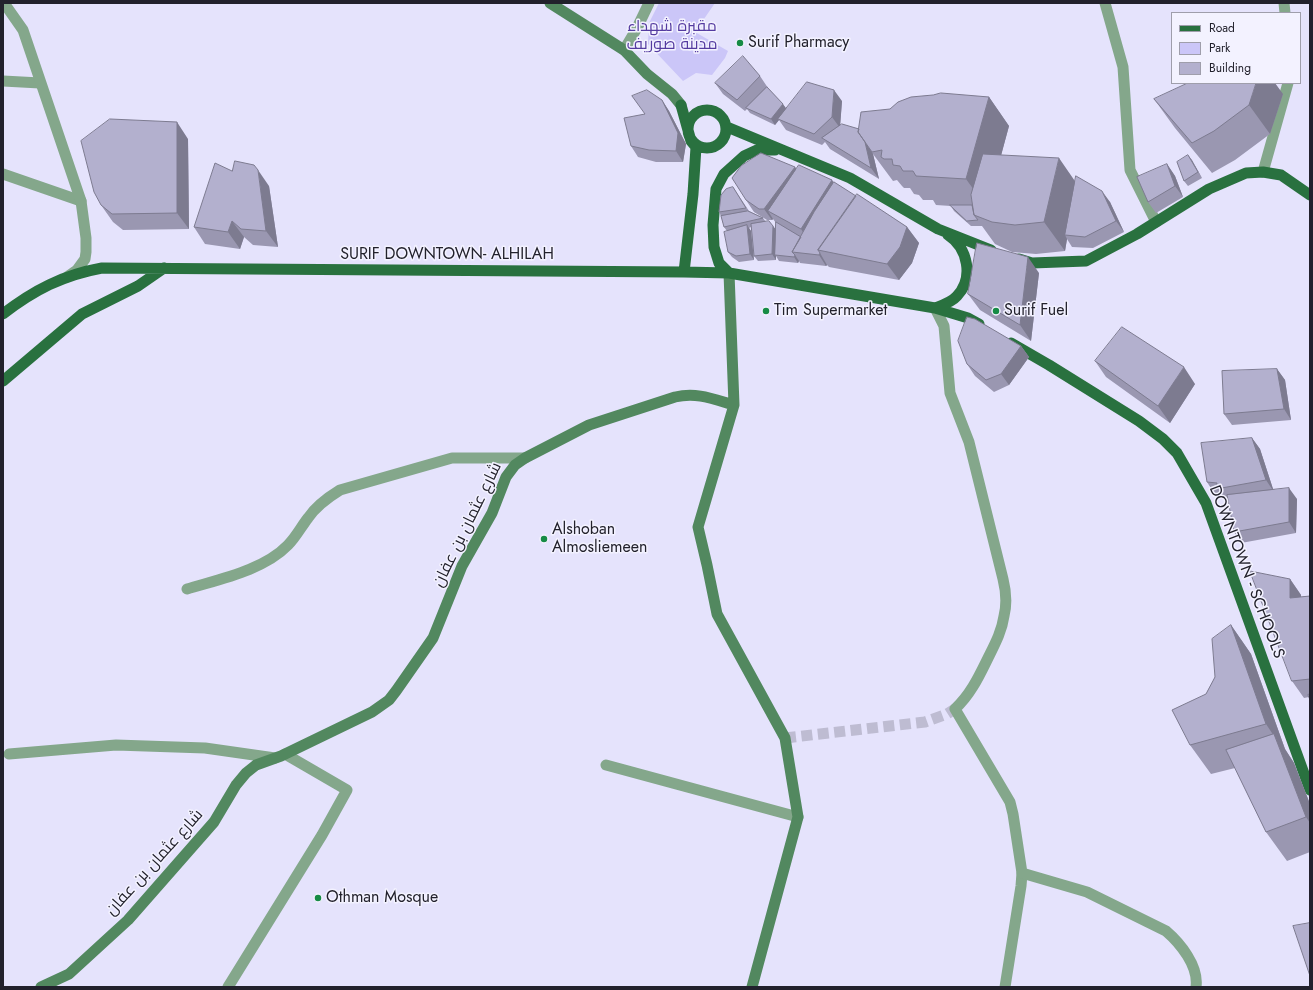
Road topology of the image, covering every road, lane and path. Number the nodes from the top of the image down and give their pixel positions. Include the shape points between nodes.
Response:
1 (4, 3) edge
2 (550, 3) edge
3 (649, 3) edge
4 (1105, 3) edge
5 (624, 50) junction
6 (3, 81) edge
7 (40, 83) junction
8 (1288, 84) edge
9 (681, 105) junction
10 (696, 114) junction
11 (726, 127) junction
12 (689, 135) junction
13 (781, 150) junction
14 (1263, 172) junction
15 (3, 174) edge
16 (1310, 195) edge
17 (81, 201) junction
18 (1156, 222) junction
19 (938, 229) junction
20 (164, 268) junction
21 (684, 272) junction
22 (729, 273) junction
23 (64, 279) junction
24 (936, 308) junction
25 (3, 314) edge
26 (988, 329) edge
27 (1002, 337) edge
28 (3, 381) edge
29 (734, 405) junction
30 (525, 458) junction
31 (187, 589) dead end
32 (9, 754) dead end
33 (280, 756) junction
34 (606, 765) dead end
35 (1310, 790) edge
36 (798, 817) junction
37 (1022, 873) junction
38 (41, 987) edge
39 (228, 987) edge
40 (752, 987) edge
41 (1005, 987) edge
42 (1196, 987) edge

1 - 7 street via 23,30
2 - 5 main road
3 - 5 street
4 - 18 street via 1123,67 1130,170
5 - 9 main road
6 - 7 street
7 - 17 street
8 - 14 street
9 - 10 main road
9 - 12 main road
10 - 11 main road via 709,110 715,112 725,121
10 - 12 main road via 691,120
11 - 12 main road via 721,143 711,148 706,149 695,144
11 - 13 main road
12 - 21 main road via 691,142 696,146 696,158
13 - 19 main road via 850,178
13 - 22 main road via 762,150 744,156 724,174 716,188 714,247 719,263
14 - 16 main road via 1281,175
14 - 18 main road via 1246,173 1209,189
15 - 17 street
17 - 23 street via 86,238 85,259 77,270
18 - 19 main road via 1086,261 1032,263
19 - 24 main road via 954,239 961,248 965,255 968,276 963,289 954,299
20 - 21 main road, SURIF DOWNTOWN- ALHILAH
20 - 23 main road, SURIF DOWNTOWN- ALHILAH via 102,268 74,274
20 - 28 main road via 138,286 82,314
21 - 22 main road, SURIF DOWNTOWN- ALHILAH
22 - 24 main road, SURIF DOWNTOWN- ALHILAH
22 - 29 main road
23 - 25 main road, SURIF DOWNTOWN- ALHILAH via 23,298
24 - 26 main road via 968,318
24 - 37 street via 944,326 950,393 968,442 1003,579 1006,601 1000,633 977,682 964,701 955,708 1010,802
27 - 35 main road, DOWNTOWN - SCHOOLS via 1139,421 1177,453 1206,503
29 - 30 main road, شارع عثمان بن عفان via 698,395 675,397 589,425
29 - 36 main road via 698,527 717,614 785,738
30 - 31 street via 452,458 340,490 317,506 298,533 276,556 253,568
30 - 33 main road, شارع عثمان بن عفان via 515,465 506,477 492,513 462,566 433,638 389,700 378,708
32 - 33 street via 116,745 206,748
33 - 38 main road, شارع عثمان بن عفان via 256,765 246,773 214,822 128,920 69,974
33 - 39 street via 347,790
34 - 36 street
36 - 40 main road
37 - 41 street
37 - 42 street via 1087,892 1166,931 1176,940 1192,964

